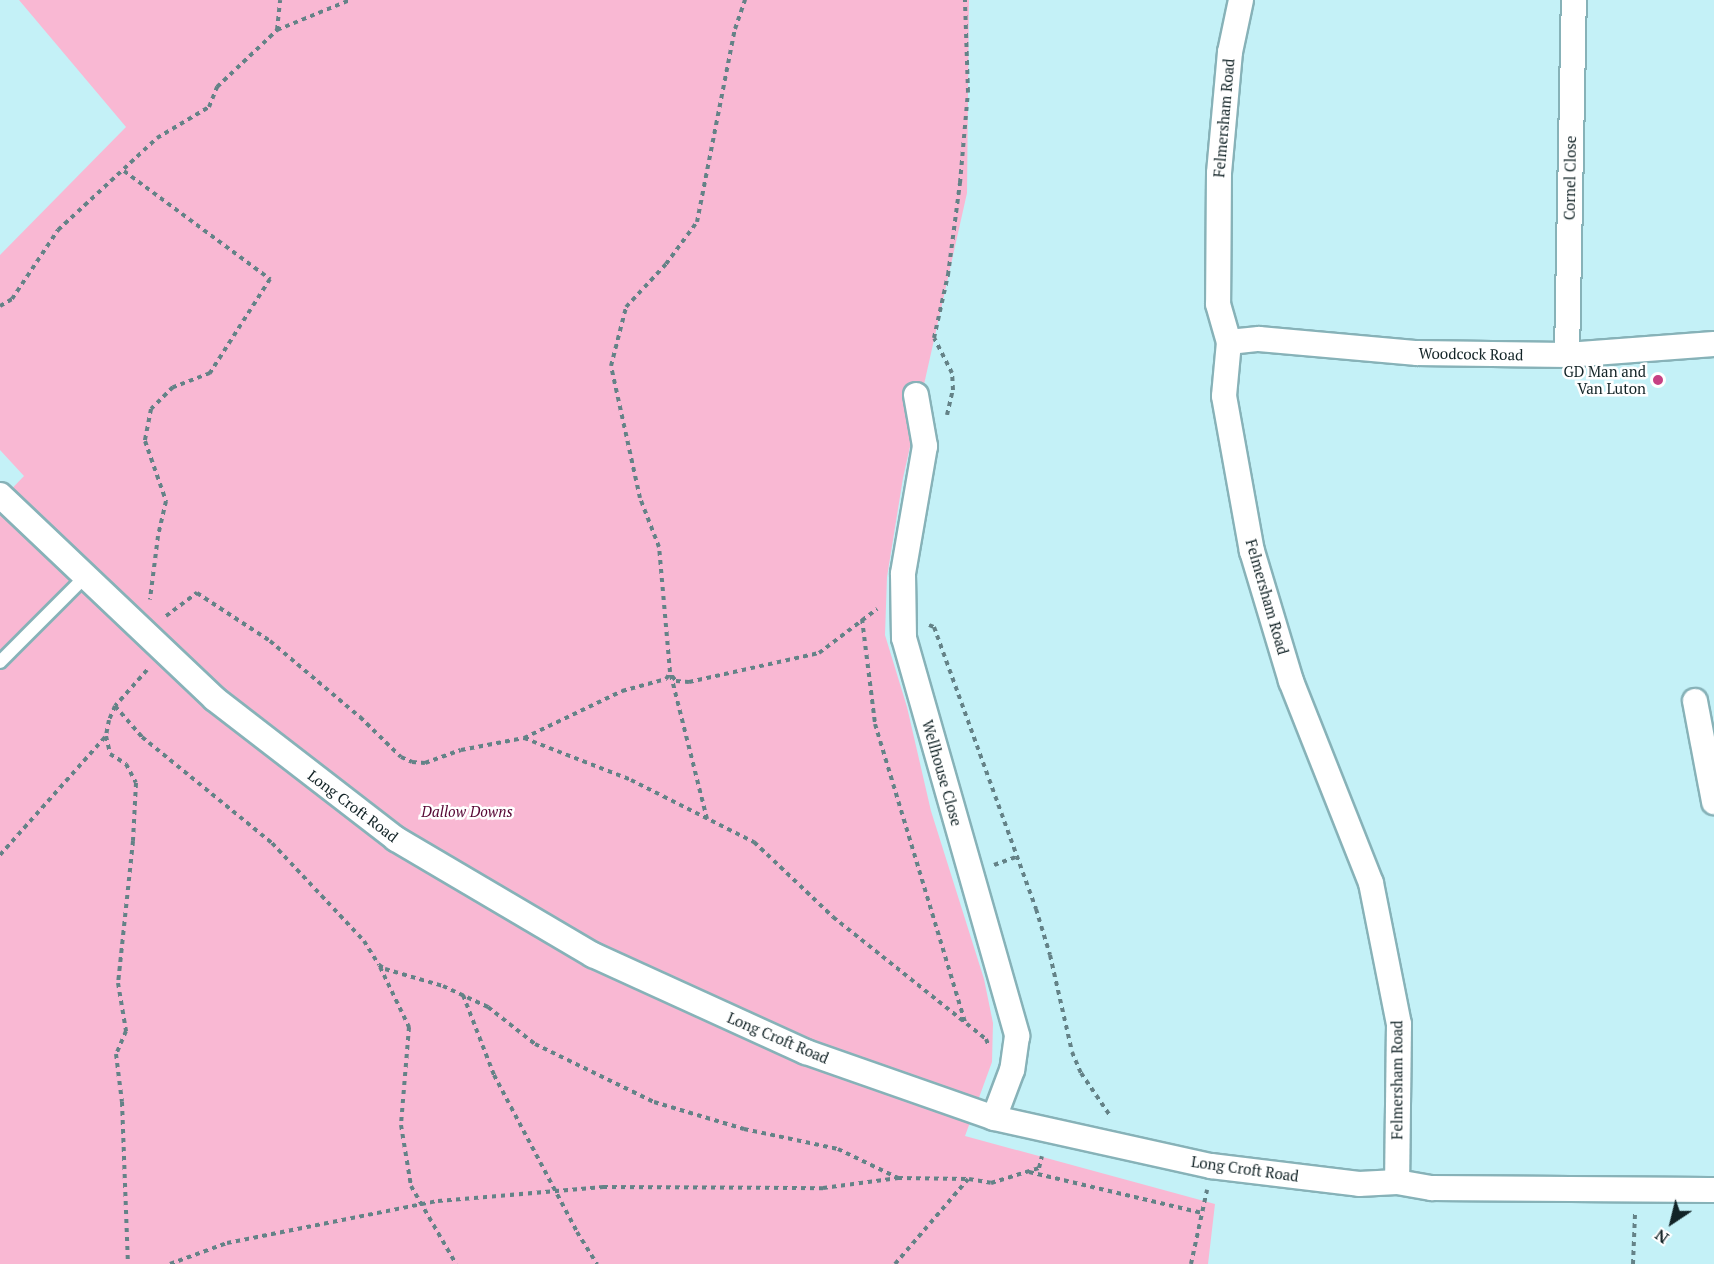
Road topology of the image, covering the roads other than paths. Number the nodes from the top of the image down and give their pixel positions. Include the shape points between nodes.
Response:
1 (1241, 0) edge
2 (1574, 0) edge
3 (1229, 342) junction
4 (1714, 344) edge
5 (1567, 355) junction
6 (916, 395) dead end
7 (0, 495) edge
8 (84, 578) junction
9 (0, 662) edge
10 (1695, 701) dead end
11 (1714, 802) edge
12 (994, 1118) junction
13 (1397, 1182) junction
14 (1714, 1190) edge

1 - 3 street, Felmersham Road via 1230,52 1218,173 1218,304
2 - 5 street, Cornel Close
3 - 5 street, Woodcock Road via 1259,339 1417,353
3 - 13 street, Felmersham Road via 1224,396 1252,551 1291,681 1371,883 1399,1024
4 - 5 street, Woodcock Road
6 - 12 street, Wellhouse Close via 925,446 903,574 904,638 1017,1036 1012,1070
7 - 8 street, Long Croft Road
8 - 9 lane
8 - 12 street, Long Croft Road via 215,699 396,839 593,955 806,1052
10 - 11 street
12 - 13 street, Long Croft Road via 1211,1166 1359,1184
13 - 14 street, Long Croft Road via 1432,1188

